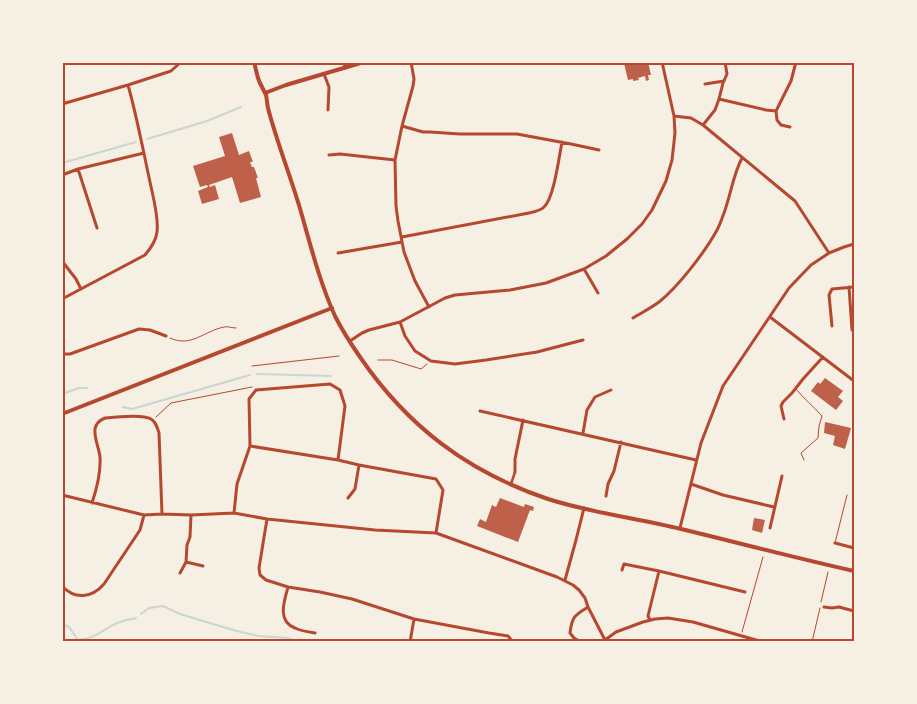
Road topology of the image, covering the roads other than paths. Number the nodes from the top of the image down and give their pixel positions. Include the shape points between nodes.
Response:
1 (181, 62) edge
2 (254, 62) edge
3 (344, 62) edge
4 (364, 62) edge
5 (411, 62) edge
6 (662, 62) edge
7 (725, 62) edge
8 (796, 62) edge
9 (345, 68) junction
10 (324, 74) junction
11 (724, 81) junction
12 (705, 84) dead end
13 (128, 85) junction
14 (265, 93) junction
15 (720, 99) junction
16 (62, 104) edge
17 (328, 110) dead end
18 (776, 110) junction
19 (674, 116) junction
20 (703, 125) junction
21 (402, 126) junction
22 (790, 127) dead end
23 (562, 142) junction
24 (599, 150) dead end
25 (144, 153) junction
26 (328, 155) dead end
27 (742, 158) junction
28 (396, 160) junction
29 (78, 169) junction
30 (62, 175) edge
31 (97, 228) dead end
32 (402, 239) junction
33 (854, 244) edge
34 (338, 253) dead end
35 (828, 253) junction
36 (62, 261) edge
37 (584, 269) junction
38 (849, 287) junction
39 (854, 287) edge
40 (81, 289) junction
41 (598, 293) dead end
42 (62, 299) edge
43 (429, 307) junction
44 (332, 308) junction
45 (770, 317) junction
46 (633, 318) dead end
47 (400, 322) junction
48 (832, 326) dead end
49 (852, 330) dead end
50 (166, 336) road end
51 (583, 340) dead end
52 (350, 341) junction
53 (62, 354) edge
54 (823, 357) junction
55 (854, 381) edge
56 (796, 388) junction
57 (611, 390) dead end
58 (480, 411) dead end
59 (62, 414) edge
60 (784, 419) dead end
61 (523, 420) junction
62 (582, 433) junction
63 (621, 442) junction
64 (250, 446) junction
65 (338, 460) junction
66 (696, 460) junction
67 (804, 460) dead end
68 (359, 465) junction
69 (514, 472) joint
70 (782, 476) dead end
71 (511, 484) junction
72 (691, 484) junction
73 (62, 495) edge
74 (847, 495) dead end
75 (606, 496) dead end
76 (348, 498) dead end
77 (92, 503) junction
78 (774, 507) junction
79 (584, 508) junction
80 (234, 513) junction
81 (162, 514) junction
82 (191, 515) junction
83 (144, 516) junction
84 (267, 519) junction
85 (680, 528) junction
86 (770, 528) dead end
87 (436, 534) junction
88 (835, 543) joint
89 (854, 548) edge
90 (186, 562) junction
91 (203, 566) dead end
92 (622, 570) dead end
93 (659, 571) junction
94 (854, 571) edge
95 (180, 573) dead end
96 (565, 580) junction
97 (62, 586) edge
98 (288, 587) junction
99 (745, 592) dead end
100 (824, 606) dead end
101 (588, 607) junction
102 (854, 611) edge
103 (414, 619) junction
104 (650, 620) junction
105 (315, 633) dead end
106 (605, 641) edge
107 (410, 642) edge
108 (513, 642) edge
109 (581, 642) edge
110 (597, 642) edge
111 (763, 642) edge

1 - 13 street via 171,71
2 - 14 street
3 - 9 street
4 - 9 street
5 - 21 street via 414,79
6 - 19 street
7 - 11 street via 727,74
8 - 18 street via 791,81
9 - 10 street
10 - 14 street
10 - 17 street via 329,87
11 - 12 street
11 - 15 street
13 - 16 street
13 - 25 street
14 - 44 street
15 - 18 street
15 - 20 street
18 - 22 street via 776,120 780,125
19 - 20 street via 691,118
19 - 37 street via 672,160 652,210 627,239
20 - 27 street
21 - 23 street via 423,132 517,134
21 - 28 street
23 - 24 street
23 - 32 street via 552,192 542,209
25 - 29 street
25 - 40 street via 155,209 155,240 144,255
26 - 28 street
27 - 35 street via 796,201
27 - 46 street via 736,168 725,210 711,239 667,295
28 - 32 street via 396,206
29 - 30 street
29 - 31 street
32 - 34 street
32 - 43 street via 415,281
33 - 35 street
35 - 45 street via 811,264 789,288
36 - 40 street
37 - 41 street
37 - 43 street via 546,283 455,295
38 - 39 street
38 - 48 street via 832,289 829,295
38 - 49 street
40 - 42 street
43 - 47 street
44 - 52 street
44 - 59 street
45 - 54 street
45 - 66 street via 723,386
47 - 51 street via 415,351 430,361 455,364 536,352
47 - 52 street via 369,330
50 - 53 street via 139,329
52 - 71 street via 380,384 414,421 459,456
54 - 55 street
54 - 56 street
56 - 60 street via 781,406
56 - 67 lane via 822,416 818,438 801,452
57 - 62 street via 595,397 587,410
58 - 61 street
61 - 62 street
61 - 69 street
62 - 63 street
63 - 66 street
63 - 75 street
64 - 65 street
64 - 65 street via 249,400 256,390 330,384 340,390 345,406
64 - 80 street via 237,484
65 - 68 street
66 - 72 street
68 - 76 street via 355,489
68 - 87 street via 436,478 443,490
69 - 71 street
70 - 78 street
71 - 79 street
72 - 78 street
72 - 85 street
73 - 77 street
74 - 88 lane
77 - 81 street via 99,484 100,455 95,436 98,423 105,418 147,417 153,420 159,432
77 - 83 street
78 - 86 street
79 - 85 street
79 - 96 street
80 - 82 street
80 - 84 street
81 - 82 street
81 - 83 street
82 - 90 street
83 - 97 street via 140,530 101,587 84,596
84 - 87 street
84 - 98 street via 260,575
85 - 94 street
87 - 96 street
88 - 89 street
90 - 91 street
90 - 95 street
92 - 93 street via 624,564
93 - 99 street
93 - 104 street via 648,616
96 - 101 street via 579,590
98 - 103 street via 352,599
98 - 105 street via 283,617 296,629
100 - 102 street
101 - 106 street
101 - 109 street via 576,615 571,624 570,633
103 - 107 street
103 - 108 street via 508,636
104 - 106 street via 616,632
104 - 111 street via 668,618 693,622
106 - 110 street

